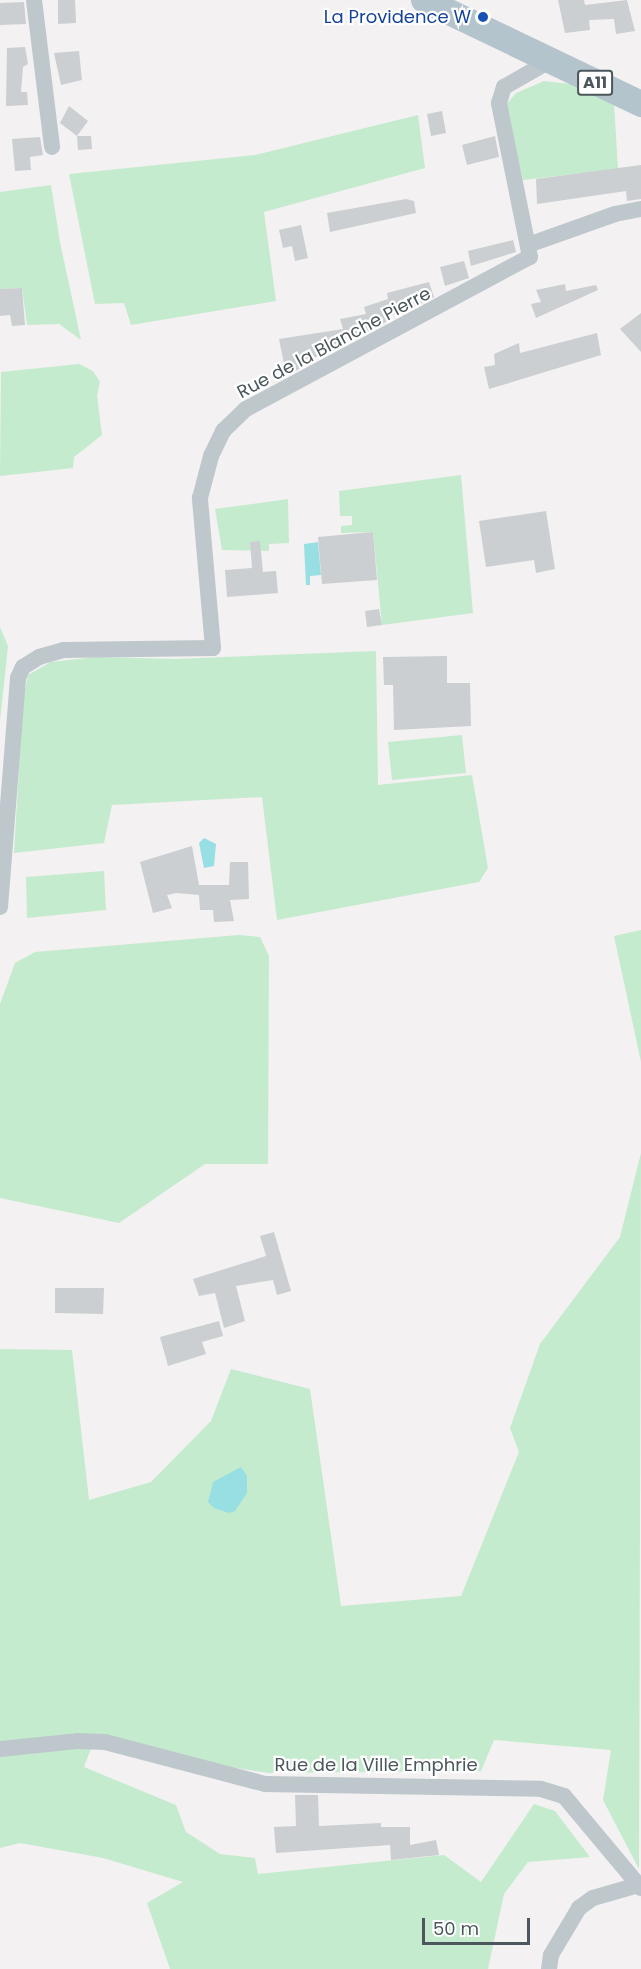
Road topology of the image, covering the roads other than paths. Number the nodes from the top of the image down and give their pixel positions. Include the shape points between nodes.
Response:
1 (34, 0) edge
2 (424, 0) edge
3 (548, 62) junction
4 (641, 104) edge
5 (52, 147) dead end
6 (641, 209) edge
7 (528, 245) junction
8 (0, 907) edge
9 (0, 1749) edge
10 (640, 1887) edge
11 (549, 1969) edge

1 - 5 street
2 - 3 main road, A11 via 455,12
3 - 4 main road, A11
3 - 7 street via 504,87 499,103
6 - 7 street via 615,214
7 - 8 street, Rue de la Blanche Pierre via 530,257 525,263 246,410 223,431 211,456 200,498 213,648 63,650 23,667 18,678
9 - 10 street, Rue de la Ville Emphrie via 105,1742 265,1784 541,1788 564,1796
10 - 11 street via 593,1898 579,1908 551,1955

